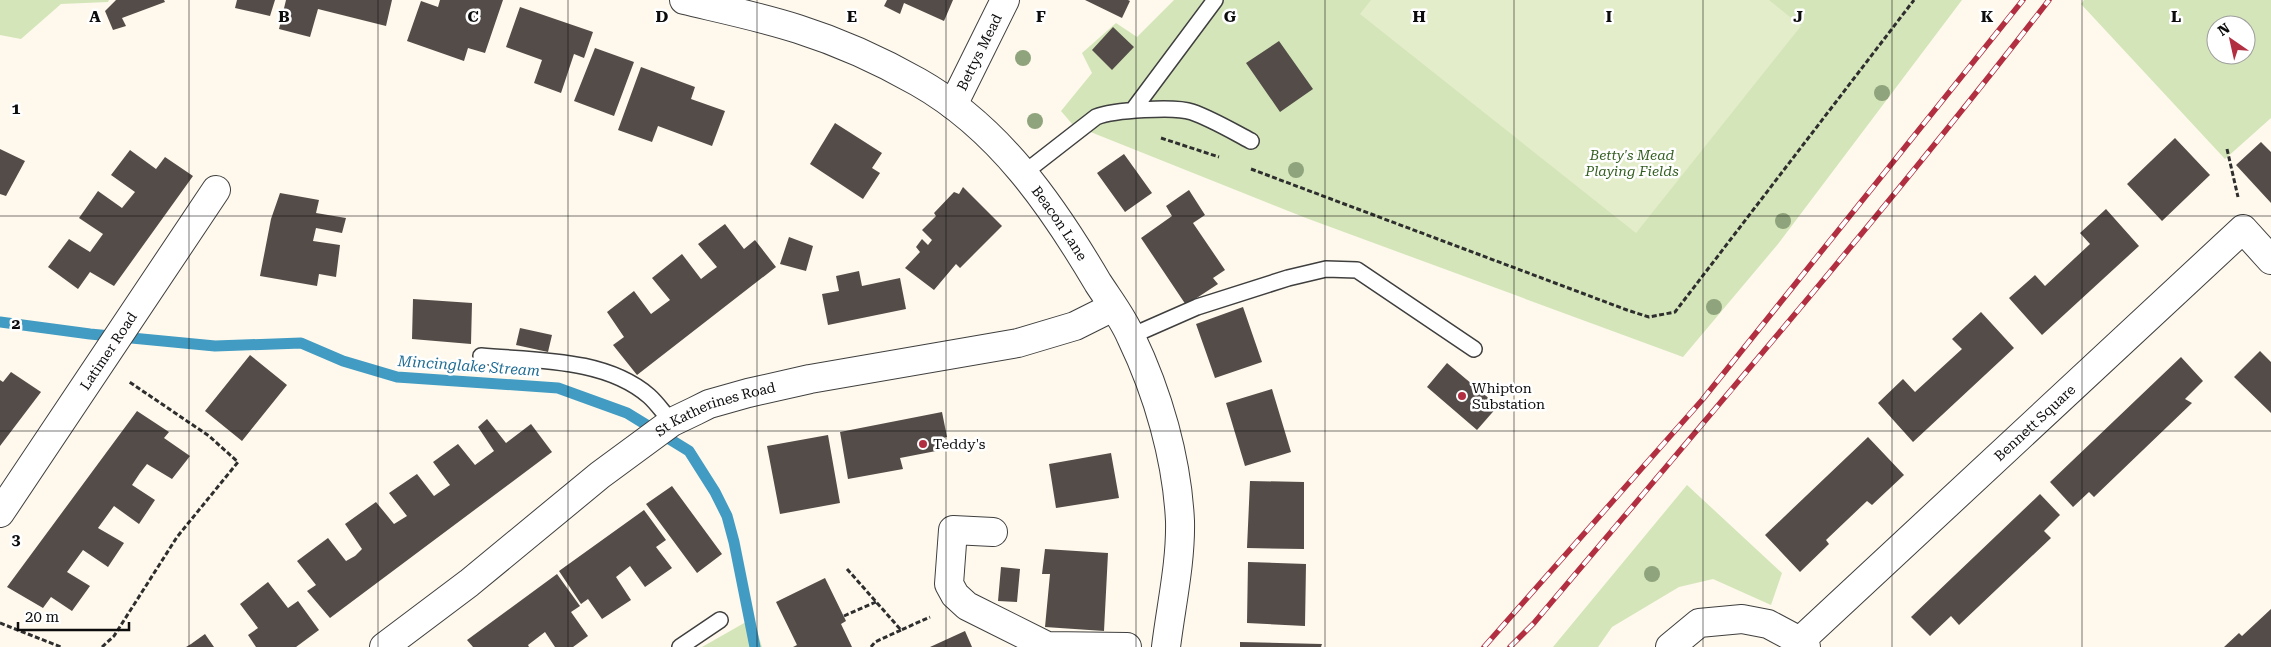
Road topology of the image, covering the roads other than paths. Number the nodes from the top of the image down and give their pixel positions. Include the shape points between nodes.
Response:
1 (684, 0) edge
2 (1005, 0) edge
3 (1215, 0) edge
4 (953, 105) junction
5 (1133, 110) junction
6 (1251, 141) dead end
7 (1024, 173) junction
8 (216, 190) dead end
9 (2271, 260) edge
10 (1113, 307) junction
11 (1131, 336) junction
12 (1474, 349) dead end
13 (481, 356) dead end
14 (669, 424) junction
15 (0, 513) edge
16 (993, 532) dead end
17 (720, 620) dead end
18 (1803, 644) edge
19 (384, 647) edge
20 (680, 647) edge
21 (1127, 647) edge
22 (1166, 647) edge
23 (1670, 647) edge

1 - 4 street, Beacon Lane via 798,29 919,82
2 - 4 street, Bettys Mead
3 - 5 lane
4 - 7 street, Beacon Lane via 989,136
5 - 6 lane via 1190,111
5 - 7 lane via 1106,113 1096,118
7 - 10 street, Beacon Lane via 1076,244
8 - 15 street, Latimer Road
9 - 18 street, Bennett Square via 2243,229
10 - 11 street, Beacon Lane
10 - 14 street, St Katherines Road via 1075,326 1018,343 810,379 709,404
11 - 12 lane via 1197,307 1288,278 1326,269 1357,270
11 - 22 street, Beacon Lane via 1164,429 1180,521
13 - 14 lane via 587,366 623,380 649,396
14 - 19 street, St Katherines Road
16 - 21 street via 953,530 950,584 955,595 967,606 1047,646
17 - 20 lane
18 - 23 street via 1768,624 1742,619 1699,623

